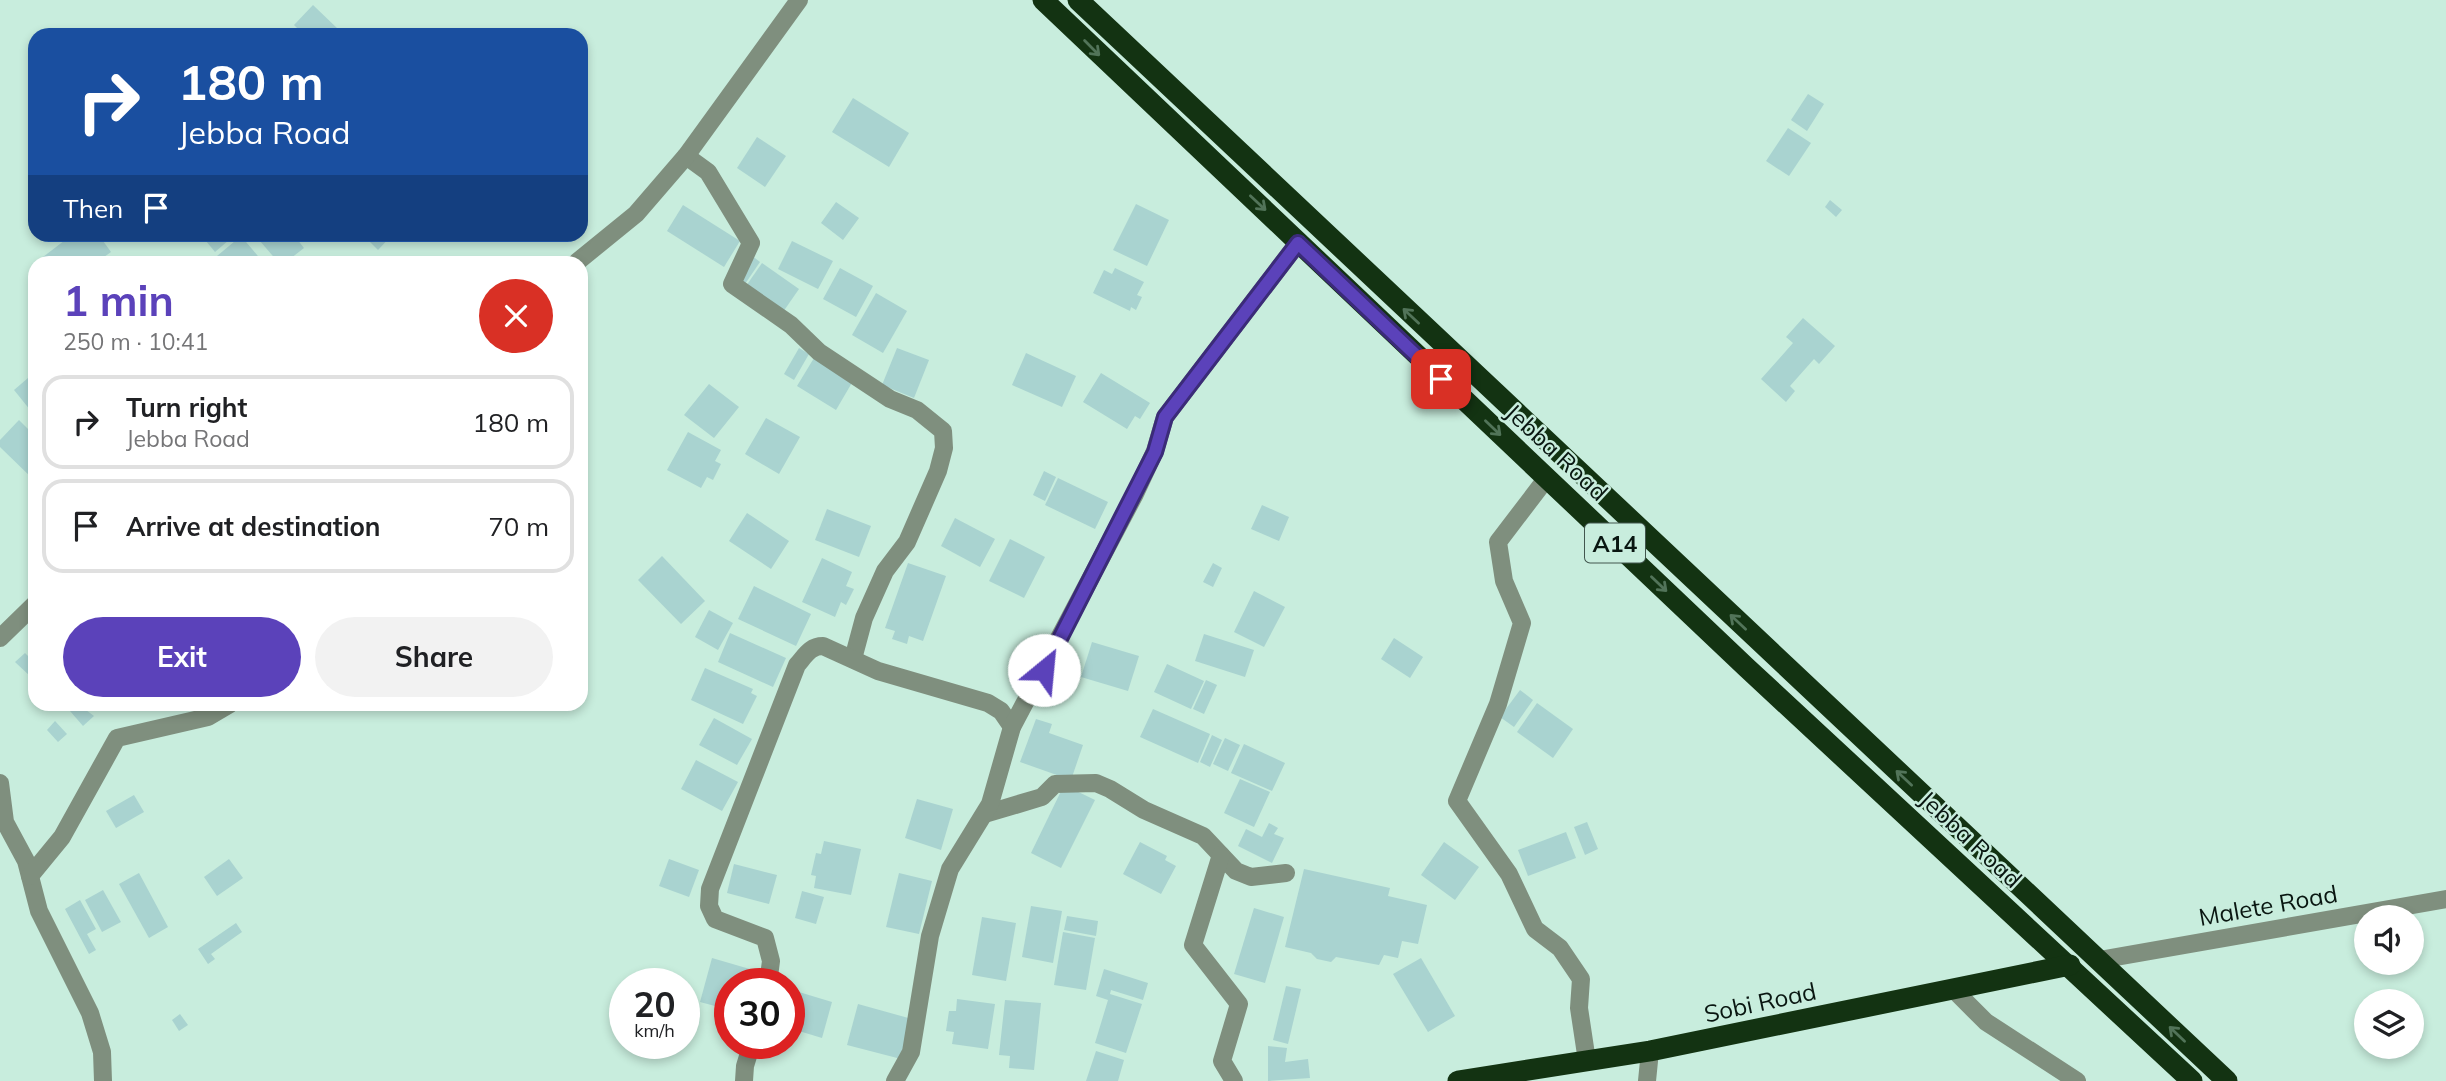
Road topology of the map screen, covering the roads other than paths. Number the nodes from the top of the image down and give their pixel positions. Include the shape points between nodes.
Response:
1 (800, 0) edge
2 (1043, 0) edge
3 (1078, 0) edge
4 (686, 156) junction
5 (1298, 243) junction
6 (584, 256) edge
7 (1546, 479) junction
8 (28, 611) edge
9 (0, 638) edge
10 (853, 659) junction
11 (218, 711) edge
12 (1012, 727) junction
13 (0, 783) edge
14 (985, 814) junction
15 (1221, 855) junction
16 (1286, 873) dead end
17 (30, 876) junction
18 (2446, 899) edge
19 (2099, 960) junction
20 (2070, 965) junction
21 (770, 968) edge
22 (1953, 989) junction
23 (1650, 1051) junction
24 (747, 1059) edge
25 (1587, 1061) junction
26 (103, 1081) edge
27 (744, 1081) edge
28 (895, 1081) edge
29 (1234, 1081) edge
30 (1458, 1081) edge
31 (1647, 1081) edge
32 (2077, 1081) edge
33 (2192, 1081) edge
34 (2227, 1081) edge

1 - 4 street
2 -> 5 highway, Jebba Road / A14
19 -> 3 highway, A14
4 - 6 street via 636,214
4 - 10 street via 708,173 751,243 732,284 791,325 819,352 890,399 917,410 943,431 938,471 907,542 885,571 864,618
5 -> 7 highway, Jebba Road / A14
5 - 12 street via 1165,417 1135,494
7 -> 20 highway, Jebba Road / A14
7 - 25 street via 1498,542 1504,581 1522,623 1498,704 1457,801 1509,874 1535,929 1560,948 1581,979 1579,1008
8 - 9 street
10 - 12 street via 988,704
10 - 21 street via 814,646 797,665 710,889 709,906 715,919 765,938
11 - 17 street via 117,738 62,837
12 - 14 street
13 - 17 street via 5,822
14 - 15 street via 1042,797 1055,784 1096,783 1203,836
14 - 28 street via 962,846 944,884 930,936 911,1052
15 - 16 street via 1236,872 1251,877
15 - 29 street via 1193,944 1239,1004 1222,1060
17 - 26 street via 39,911 90,1013 102,1052
18 - 19 street, Malete Road
34 -> 19 highway, A14
20 - 22 highway, Sobi Road
20 - 33 highway, Jebba Road / A14
22 - 23 highway, Sobi Road
22 - 32 street via 1986,1022
23 - 25 highway, Sobi Road
23 - 31 street
24 - 27 street
25 - 30 highway, Sobi Road

